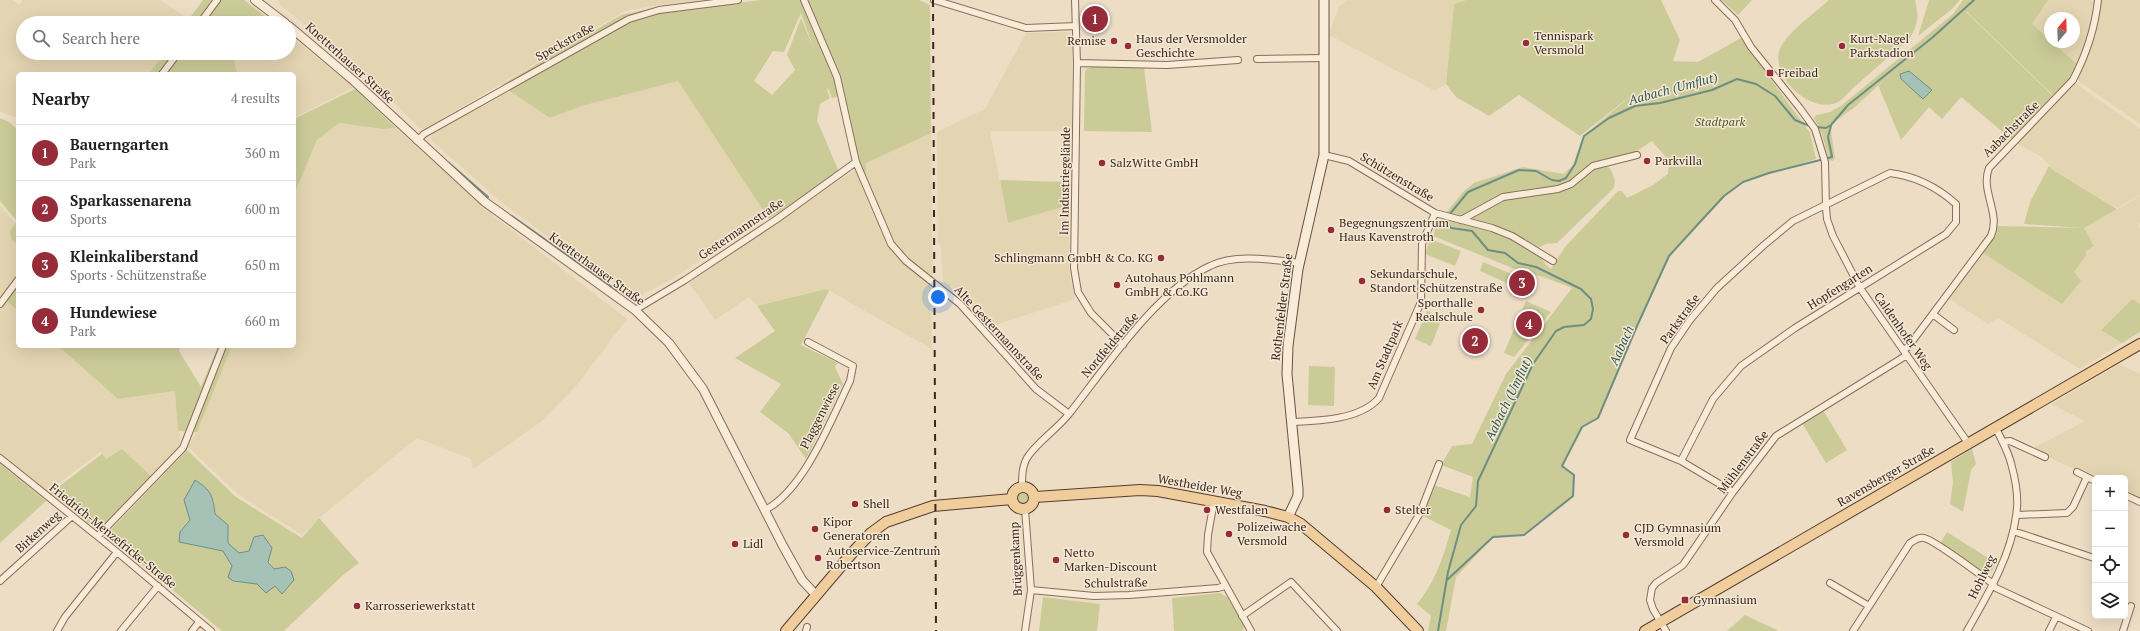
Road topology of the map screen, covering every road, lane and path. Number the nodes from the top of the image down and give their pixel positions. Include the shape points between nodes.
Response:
1 (217, 0) edge
2 (255, 0) edge
3 (738, 0) edge
4 (804, 0) edge
5 (934, 0) edge
6 (1075, 0) edge
7 (1324, 0) edge
8 (1715, 0) edge
9 (2098, 0) edge
10 (205, 16) edge
11 (276, 16) edge
12 (1076, 26) junction
13 (296, 32) edge
14 (1325, 58) junction
15 (1257, 59) dead end
16 (173, 60) edge
17 (1238, 60) dead end
18 (1077, 63) junction
19 (164, 72) edge
20 (417, 141) junction
21 (1324, 155) junction
22 (1637, 155) dead end
23 (856, 162) junction
24 (1826, 207) junction
25 (1436, 213) junction
26 (1461, 220) junction
27 (1553, 261) dead end
28 (1300, 263) junction
29 (16, 283) edge
30 (1860, 288) junction
31 (1421, 302) joint
32 (0, 304) edge
33 (634, 310) junction
34 (1934, 315) junction
35 (1954, 330) dead end
36 (808, 342) dead end
37 (2140, 344) edge
38 (1122, 345) junction
39 (222, 348) edge
40 (1905, 353) junction
41 (1069, 414) junction
42 (1291, 422) junction
43 (1995, 427) junction
44 (2003, 442) junction
45 (1968, 443) junction
46 (2045, 457) dead end
47 (0, 458) edge
48 (1681, 461) junction
49 (1439, 464) dead end
50 (2077, 472) dead end
51 (2087, 477) junction
52 (2092, 480) edge
53 (1022, 487) junction
54 (1733, 492) junction
55 (2128, 496) edge
56 (1034, 497) junction
57 (1012, 499) junction
58 (1214, 501) junction
59 (2140, 502) edge
60 (1025, 509) junction
61 (766, 510) junction
62 (2017, 515) junction
63 (72, 516) junction
64 (1288, 517) junction
65 (2013, 531) junction
66 (98, 536) junction
67 (117, 552) junction
68 (2092, 557) edge
69 (0, 581) edge
70 (1830, 583) dead end
71 (1992, 583) junction
72 (158, 586) junction
73 (1224, 586) junction
74 (1376, 587) junction
75 (1031, 590) junction
76 (816, 594) junction
77 (1869, 606) junction
78 (2131, 606) dead end
79 (1242, 616) junction
80 (2056, 617) junction
81 (199, 622) junction
82 (1664, 627) edge
83 (57, 631) edge
84 (121, 631) edge
85 (192, 631) edge
86 (211, 631) edge
87 (786, 631) edge
88 (1025, 631) edge
89 (1251, 631) edge
90 (1337, 631) edge
91 (1418, 631) edge
92 (1645, 631) edge
93 (1853, 631) edge
94 (1967, 631) edge
95 (2049, 631) edge
96 (2088, 631) edge
97 (2123, 631) edge

1 - 10 street
2 - 11 street
3 - 20 street, Speckstraße via 659,10 629,19 424,134
4 - 23 street via 837,77
5 - 12 street via 1026,28
6 - 12 street, Im Industriegelände
7 - 14 main road, Rothenfelder Straße
8 - 24 street, Caldenhofer Weg via 1735,20 1751,47 1813,127 1824,159
9 - 34 street, Aabachstraße via 2091,36 2073,80 1988,168 1985,182 1994,230 1987,244
12 - 18 street, Im Industriegelände
13 - 20 street, Knetterhauser Straße via 354,81
14 - 15 street
14 - 21 main road, Rothenfelder Straße
16 - 19 street
17 - 18 street via 1167,65
18 - 38 street, Im Industriegelände via 1074,268 1078,292 1091,313
20 - 33 street, Knetterhauser Straße via 490,206
21 - 25 street, Schützenstraße via 1349,161
21 - 28 main road, Rothenfelder Straße
22 - 26 street via 1593,166 1571,184 1558,189 1503,197
23 - 33 street, Gestermannstraße via 777,219 685,280
23 - 41 street, Alte Gestermannstraße via 891,244 960,304 1026,379
24 - 30 street, Caldenhofer Weg via 1833,236
24 - 30 street, Hopfengarten via 1890,174 1906,175 1942,191 1956,204 1956,222 1946,234
24 - 48 street, Parkstraße via 1793,221 1764,245 1717,288 1671,348 1630,440
25 - 26 street, Schützenstraße
25 - 31 street, Schützenstraße via 1422,244
26 - 27 street, Schützenstraße via 1512,236
28 - 38 street, Nordfeldstraße via 1240,259 1211,265 1188,277
28 - 42 main road, Rothenfelder Straße via 1288,346 1287,374
29 - 32 street
30 - 40 street, Caldenhofer Weg
30 - 48 street, Hopfengarten via 1795,328 1741,366 1714,399
31 - 42 street, Am Stadtpark via 1379,398 1373,405 1333,420
33 - 61 street, Knetterhauser Straße via 669,343 695,377 714,408
34 - 35 street
34 - 40 street, Aabachstraße
36 - 61 street, Plaggenwiese via 853,366 850,382 806,470 778,502
37 - 43 main road, Ravensberger Straße
38 - 41 street, Nordfeldstraße
39 - 66 street via 183,448
40 - 45 street, Caldenhofer Weg
40 - 54 street, Mühlenstraße via 1776,436
41 - 53 street, Nordfeldstraße via 1028,455 1023,470
42 - 64 main road, Rothenfelder Straße via 1298,496
43 - 44 street, Hohlweg
43 - 45 main road, Ravensberger Straße
44 - 46 street via 2010,441
44 - 62 street, Hohlweg via 2012,466
45 - 82 main road, Ravensberger Straße
47 - 63 street, Friedrich-Menzefricke-Straße
48 - 54 street
49 - 74 street via 1420,513
50 - 51 street
51 - 52 street
51 - 62 street via 2074,507 2067,513
53 - 56 main road via 1031,490
53 - 57 main road via 1014,492
54 - 82 street, Mühlenstraße via 1683,565 1652,588 1650,600
55 - 59 street
56 - 58 main road, Westheider Weg via 1140,490 1177,493
56 - 60 main road via 1033,504
57 - 60 main road via 1015,506
57 - 76 main road via 933,506 886,522 868,536
58 - 64 main road, Westheider Weg
58 - 73 street via 1207,552
60 - 75 street, Brüggenkamp
61 - 76 street, Knetterhauser Straße via 802,580
62 - 65 street, Hohlweg
63 - 66 street, Friedrich-Menzefricke-Straße
63 - 69 street, Birkenweg
64 - 74 main road via 1301,524
65 - 68 street
65 - 71 street, Hohlweg
66 - 67 street, Friedrich-Menzefricke-Straße
67 - 72 street, Friedrich-Menzefricke-Straße
67 - 83 street via 65,617
70 - 77 street
71 - 77 street via 1927,539 1916,538 1910,543
71 - 80 street via 1996,588
71 - 94 street, Hohlweg
72 - 81 street, Friedrich-Menzefricke-Straße
72 - 84 street
73 - 75 street, Schulstraße via 1094,596
73 - 79 street
74 - 91 main road
75 - 88 street, Brüggenkamp
76 - 87 main road
77 - 93 street
78 - 97 street
79 - 89 street
79 - 90 street via 1291,582
80 - 95 street
80 - 96 street
81 - 85 street
81 - 86 street, Friedrich-Menzefricke-Straße
82 - 92 main road, Ravensberger Straße

